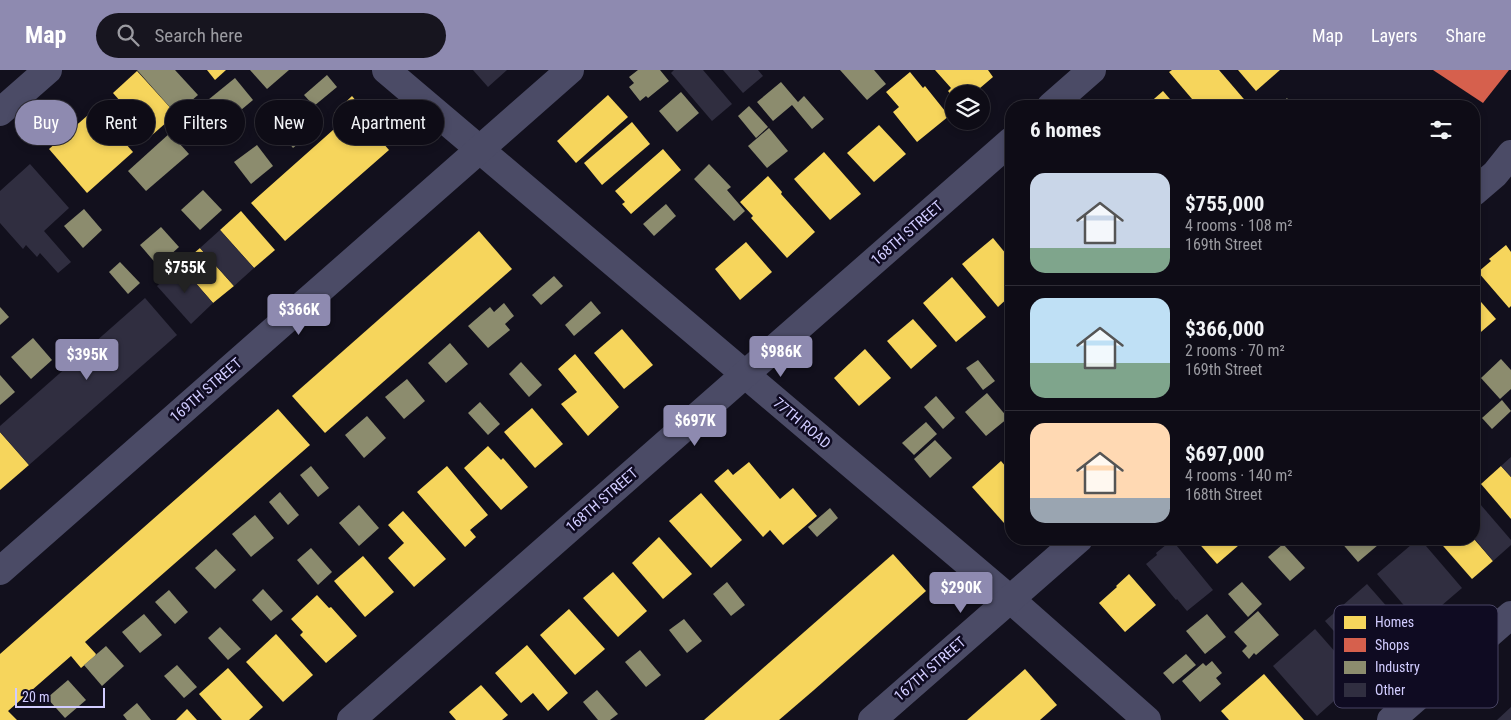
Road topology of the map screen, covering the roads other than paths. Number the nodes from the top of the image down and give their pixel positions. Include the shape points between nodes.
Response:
1 (48, 70) edge
2 (386, 70) edge
3 (570, 70) edge
4 (1092, 70) edge
5 (1058, 100) edge
6 (0, 112) edge
7 (1005, 146) edge
8 (479, 150) junction
9 (1511, 154) edge
10 (1480, 187) edge
11 (745, 375) junction
12 (1072, 545) edge
13 (0, 571) edge
14 (1010, 599) junction
15 (1511, 615) edge
16 (1498, 626) edge
17 (1405, 708) edge
18 (351, 720) edge
19 (872, 720) edge
20 (1147, 720) edge
21 (1391, 720) edge

1 - 6 street
2 - 8 street, 77TH ROAD
3 - 8 street, 169TH STREET
4 - 5 street
7 - 11 street, 168TH STREET
8 - 11 street, 77TH ROAD
8 - 13 street, 169TH STREET
9 - 10 street
11 - 14 street, 77TH ROAD
11 - 18 street, 168TH STREET
12 - 14 street, 167TH STREET
14 - 19 street, 167TH STREET
14 - 20 street, 77TH ROAD
15 - 16 street
17 - 21 street

